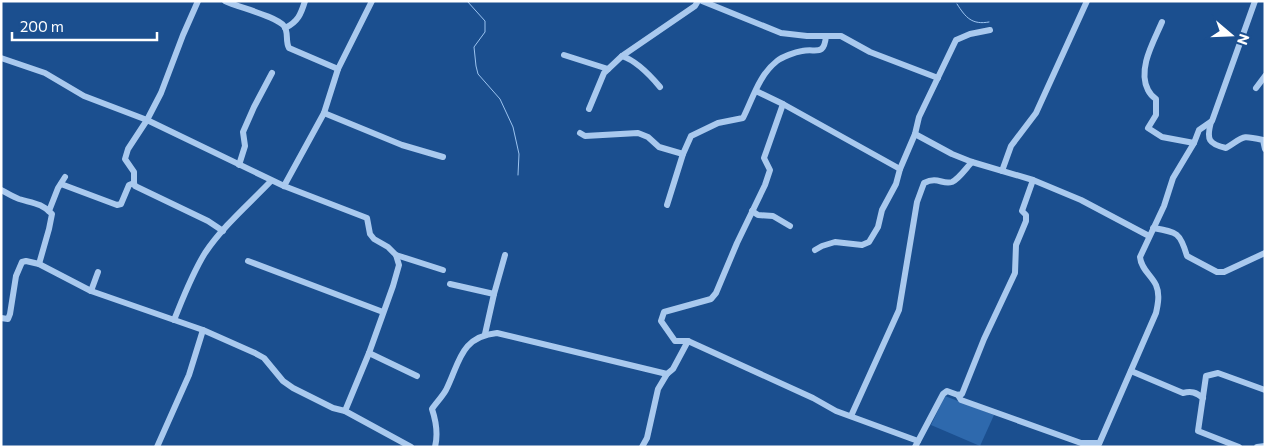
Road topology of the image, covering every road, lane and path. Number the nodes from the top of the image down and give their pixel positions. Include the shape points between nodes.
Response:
1 (198, 1) edge
2 (224, 1) edge
3 (305, 1) edge
4 (372, 1) edge
5 (698, 1) edge
6 (702, 1) edge
7 (1087, 1) edge
8 (1255, 1) edge
9 (1162, 22) dead end
10 (285, 28) junction
11 (990, 30) dead end
12 (826, 36) junction
13 (564, 55) dead end
14 (622, 56) junction
15 (1, 58) edge
16 (338, 69) junction
17 (608, 69) junction
18 (272, 72) dead end
19 (1265, 76) edge
20 (938, 78) junction
21 (660, 87) dead end
22 (1256, 88) dead end
23 (756, 91) junction
24 (783, 104) junction
25 (589, 109) dead end
26 (324, 113) junction
27 (146, 120) junction
28 (1212, 121) junction
29 (580, 133) dead end
30 (915, 134) junction
31 (1194, 143) junction
32 (1265, 149) edge
33 (683, 154) junction
34 (443, 157) dead end
35 (972, 162) junction
36 (239, 165) junction
37 (900, 169) junction
38 (1002, 171) junction
39 (65, 177) dead end
40 (1033, 180) junction
41 (271, 181) junction
42 (134, 183) junction
43 (61, 184) junction
44 (284, 186) junction
45 (1, 190) edge
46 (667, 205) dead end
47 (49, 210) junction
48 (752, 211) junction
49 (790, 226) dead end
50 (1153, 228) junction
51 (223, 231) junction
52 (1149, 236) junction
53 (815, 250) dead end
54 (1265, 253) edge
55 (396, 255) junction
56 (505, 255) dead end
57 (248, 261) dead end
58 (39, 264) junction
59 (443, 270) dead end
60 (98, 272) dead end
61 (450, 284) dead end
62 (92, 291) junction
63 (494, 294) junction
64 (383, 312) junction
65 (1, 318) edge
66 (174, 320) junction
67 (203, 330) junction
68 (485, 334) junction
69 (688, 341) junction
70 (369, 353) junction
71 (1131, 371) junction
72 (667, 374) junction
73 (417, 376) dead end
74 (1265, 390) edge
75 (958, 395) junction
76 (1203, 398) junction
77 (345, 412) junction
78 (851, 416) junction
79 (916, 444) edge
80 (1096, 445) edge
81 (1235, 446) edge
82 (1265, 446) edge
83 (157, 447) edge
84 (411, 447) edge
85 (435, 447) edge
86 (642, 447) edge
87 (1257, 447) edge

1 - 27 street via 161,93
2 - 10 street via 283,24
3 - 10 street via 295,23
4 - 16 street
5 - 14 street
6 - 12 street via 780,33
7 - 38 street via 1036,113 1011,146
8 - 28 street
9 - 31 street via 1146,61 1148,91 1156,100 1156,115 1148,128 1162,137
10 - 16 street via 289,48
11 - 20 street via 956,40
12 - 20 street via 841,36 870,52
12 - 23 street via 818,52 802,51 777,61 758,82
13 - 17 street
14 - 17 street
14 - 21 street via 651,76
15 - 27 street via 45,73 84,96
16 - 26 street
17 - 25 street
18 - 36 street via 244,132 245,146
19 - 22 street
20 - 30 street via 919,117
23 - 24 street
23 - 33 street via 743,118 718,123 691,136
24 - 37 street
24 - 48 street via 764,158 770,170
26 - 34 street via 402,145
26 - 44 street
27 - 36 street
27 - 42 street via 124,159 134,172
28 - 31 street via 1198,130
28 - 32 street via 1209,129 1213,145 1226,148 1245,136 1263,140
29 - 33 street via 586,136 638,133 659,147
30 - 35 street
30 - 37 street
31 - 50 street via 1173,178
33 - 46 street
35 - 38 street
35 - 78 street via 954,181 932,179 924,183 917,202 899,310
36 - 41 street
37 - 53 street via 869,242 862,245 835,242
38 - 40 street
39 - 43 street
40 - 52 street via 1081,200
40 - 75 street via 1022,211 1026,221 1016,245 1015,272 962,394
41 - 44 street
41 - 51 street
42 - 43 street via 129,185 121,204 117,205
42 - 51 street
43 - 47 street
44 - 55 street via 367,218 374,240
45 - 47 street
47 - 58 street via 52,214 50,229
48 - 49 street via 758,215 773,216
48 - 69 street via 711,299 664,312 662,320 675,341
50 - 52 street
50 - 54 street via 1171,231 1182,239 1186,256 1217,272 1224,272
51 - 66 street via 187,287
52 - 71 street via 1140,263 1156,285 1158,300 1156,313
55 - 59 street
55 - 64 street via 399,265
56 - 63 street
57 - 64 street
58 - 62 street
58 - 65 street via 22,262 16,276 10,314 8,319
60 - 62 street
61 - 63 street
62 - 66 street
63 - 68 street
64 - 70 street
66 - 67 street
67 - 77 street via 264,358 293,388
67 - 83 street via 189,374
68 - 72 street via 497,333
68 - 85 street via 464,349 445,392 432,409 437,439
69 - 72 street via 673,370
69 - 78 street
70 - 73 street
70 - 77 street
71 - 76 street via 1183,393 1198,393
71 - 80 street
72 - 86 street via 658,389
74 - 76 street via 1218,373 1206,376
75 - 79 street via 946,391 943,394
75 - 80 street via 961,400 1052,434
76 - 81 street via 1198,431
77 - 84 street
78 - 79 street
82 - 87 street

